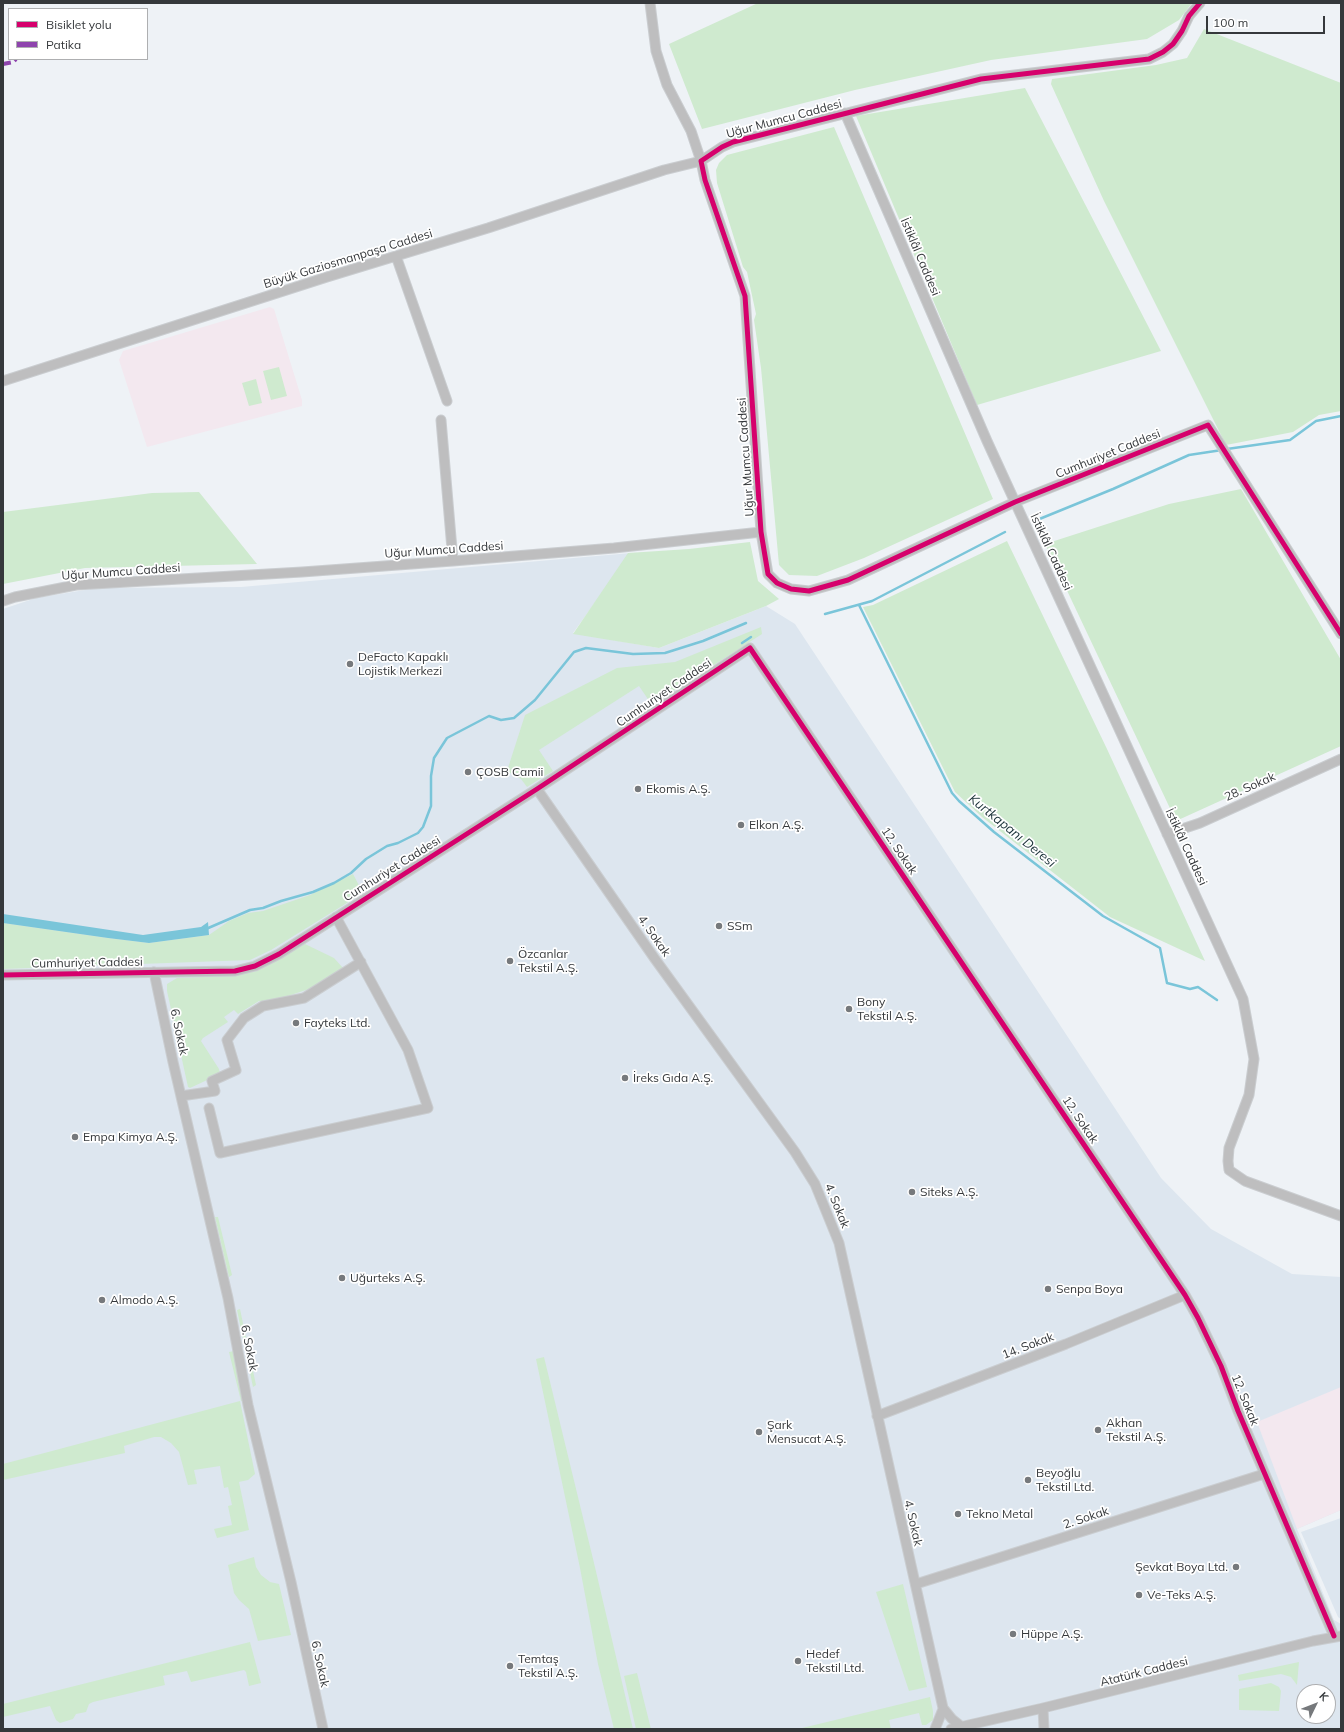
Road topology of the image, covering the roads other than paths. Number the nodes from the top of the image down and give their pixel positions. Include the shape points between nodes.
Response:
1 (650, 3) edge
2 (1200, 3) edge
3 (845, 113) junction
4 (701, 161) junction
5 (396, 256) junction
6 (3, 381) edge
7 (447, 401) dead end
8 (441, 420) dead end
9 (1015, 502) junction
10 (761, 532) junction
11 (453, 561) junction
12 (3, 601) edge
13 (1341, 634) edge
14 (750, 648) joint
15 (1341, 759) edge
16 (536, 789) junction
17 (1167, 834) junction
18 (336, 917) junction
19 (361, 962) junction
20 (154, 972) junction
21 (3, 975) edge
22 (181, 1096) junction
23 (209, 1108) dead end
24 (1341, 1216) edge
25 (1185, 1295) junction
26 (877, 1416) junction
27 (1264, 1474) junction
28 (916, 1584) junction
29 (1338, 1636) edge
30 (1044, 1708) junction
31 (943, 1709) junction
32 (962, 1727) junction
33 (322, 1729) edge
34 (935, 1729) edge
35 (952, 1729) edge
36 (1044, 1729) edge

1 - 4 street via 658,58 667,85 691,131
2 - 3 street, Uğur Mumcu Caddesi via 1189,16 1173,44 1149,59 981,79
3 - 4 street, Uğur Mumcu Caddesi via 733,142
3 - 9 street, İstiklâl Caddesi
4 - 5 street, Büyük Gaziosmanpaşa Caddesi via 664,170
4 - 10 street, Uğur Mumcu Caddesi via 705,180 745,296
5 - 6 street, Büyük Gaziosmanpaşa Caddesi
5 - 7 street
8 - 11 street
9 - 10 street, Cumhuriyet Caddesi via 848,580 809,591 791,589 777,583 768,574
9 - 13 street, Cumhuriyet Caddesi via 1208,425
9 - 17 street, İstiklâl Caddesi
10 - 11 street, Uğur Mumcu Caddesi via 614,548
11 - 12 street, Uğur Mumcu Caddesi via 76,585
14 - 16 street, Cumhuriyet Caddesi
14 - 25 street, 12. Sokak
15 - 17 street, 28. Sokak via 1200,823
16 - 18 street, Cumhuriyet Caddesi
16 - 26 street, 4. Sokak via 795,1152 815,1184 839,1243
17 - 24 street, İstiklâl Caddesi via 1243,999 1254,1059 1248,1096 1229,1148 1229,1170 1245,1181
18 - 19 street
18 - 20 street, Cumhuriyet Caddesi via 279,954 247,969
19 - 22 street via 304,998 263,1006 244,1018 227,1040 236,1070 212,1082 215,1091
19 - 23 street via 408,1050 428,1108 220,1153
20 - 21 street, Cumhuriyet Caddesi
20 - 22 street, 6. Sokak
22 - 33 street, 6. Sokak
25 - 26 street, 14. Sokak via 1066,1344
25 - 27 street, 12. Sokak via 1220,1366
26 - 28 street, 4. Sokak
27 - 28 street, 2. Sokak
27 - 29 street, 12. Sokak
28 - 31 street, 4. Sokak
29 - 30 street, Atatürk Caddesi
30 - 32 street, Atatürk Caddesi
30 - 36 street
31 - 32 street
31 - 34 street
32 - 35 street, Atatürk Caddesi

